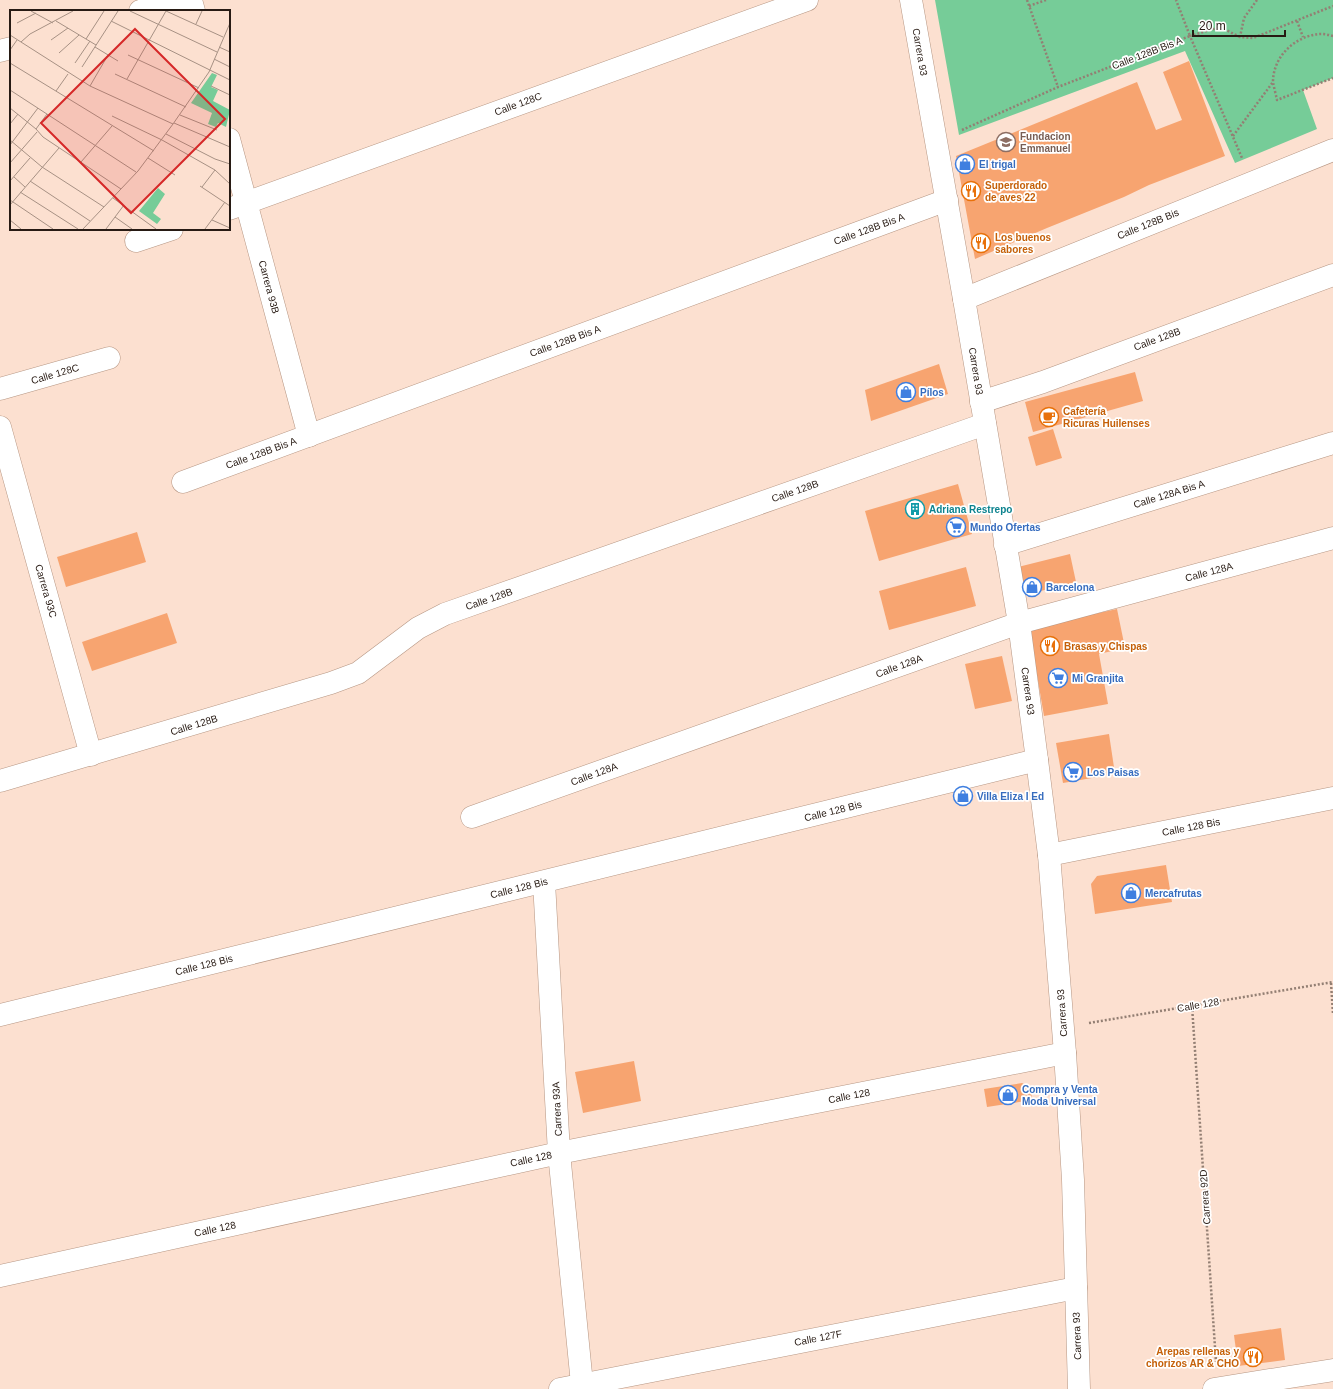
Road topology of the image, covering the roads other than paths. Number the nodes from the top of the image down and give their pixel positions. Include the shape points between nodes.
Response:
1 (178, 0) edge
2 (192, 0) edge
3 (807, 0) edge
4 (911, 0) edge
5 (143, 10) edge
6 (194, 10) edge
7 (10, 48) edge
8 (0, 51) edge
9 (230, 146) edge
10 (1333, 150) edge
11 (947, 200) junction
12 (238, 206) edge
13 (169, 230) edge
14 (136, 241) dead end
15 (1333, 275) edge
16 (964, 299) junction
17 (109, 358) dead end
18 (0, 389) edge
19 (981, 402) junction
20 (985, 424) junction
21 (0, 427) edge
22 (309, 436) junction
23 (1333, 443) edge
24 (183, 482) dead end
25 (1333, 538) edge
26 (1005, 545) junction
27 (1018, 623) junction
28 (91, 755) junction
29 (1037, 760) junction
30 (0, 782) edge
31 (1333, 798) edge
32 (472, 817) dead end
33 (1049, 855) junction
34 (544, 882) junction
35 (0, 1015) edge
36 (1065, 1053) junction
37 (559, 1153) junction
38 (0, 1276) edge
39 (1076, 1288) junction
40 (1333, 1370) edge
41 (582, 1384) junction
42 (560, 1389) edge
43 (1079, 1389) edge
44 (1216, 1389) edge

1 - 5 street
2 - 6 street
3 - 12 street, Calle 128C
4 - 11 street, Carrera 93
7 - 8 street
9 - 12 street, Carrera 93B
10 - 16 street, Calle 128B Bis
11 - 16 street, Carrera 93
11 - 22 street, Calle 128B Bis A
12 - 22 street, Carrera 93B
13 - 14 street
15 - 19 street, Calle 128B via 1043,382
16 - 19 street, Carrera 93
17 - 18 street, Calle 128C
19 - 20 street, Carrera 93
20 - 26 street, Carrera 93
20 - 28 street, Calle 128B via 445,614 418,628 358,673 331,683
21 - 28 street, Carrera 93C
22 - 24 street, Calle 128B Bis A
23 - 26 street, Calle 128A Bis A
25 - 27 street, Calle 128A
26 - 27 street, Carrera 93
27 - 29 street, Carrera 93
27 - 32 street, Calle 128A
28 - 30 street, Calle 128B
29 - 33 street, Carrera 93
29 - 34 street, Calle 128 Bis
31 - 33 street, Calle 128 Bis
33 - 36 street, Carrera 93
34 - 35 street, Calle 128 Bis
34 - 37 street, Carrera 93A
36 - 37 street, Calle 128
36 - 39 street, Carrera 93 via 1073,1180
37 - 38 street, Calle 128
37 - 41 street, Carrera 93A
39 - 41 street, Calle 127F
39 - 43 street, Carrera 93
40 - 44 street
41 - 42 street, Calle 127F

